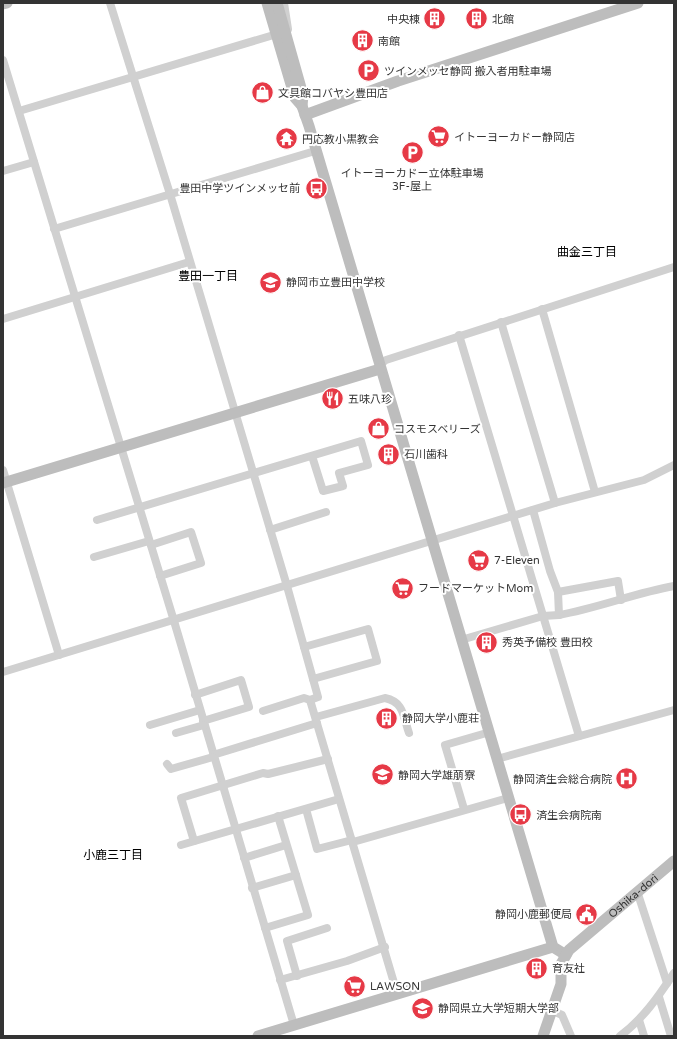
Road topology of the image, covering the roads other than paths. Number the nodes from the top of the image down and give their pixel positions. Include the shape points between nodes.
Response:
1 (7, 3) edge
2 (110, 3) edge
3 (268, 3) edge
4 (277, 3) edge
5 (284, 3) edge
6 (638, 3) edge
7 (3, 4) edge
8 (626, 5) edge
9 (283, 36) junction
10 (3, 60) edge
11 (134, 77) junction
12 (19, 111) junction
13 (305, 115) junction
14 (315, 151) junction
15 (34, 162) junction
16 (3, 171) edge
17 (170, 194) junction
18 (54, 229) junction
19 (189, 262) junction
20 (674, 267) edge
21 (75, 297) junction
22 (542, 310) junction
23 (3, 319) edge
24 (501, 322) junction
25 (459, 335) junction
26 (379, 367) junction
27 (234, 413) junction
28 (121, 448) junction
29 (312, 456) junction
30 (674, 465) edge
31 (3, 470) edge
32 (252, 473) junction
33 (5, 483) edge
34 (595, 492) junction
35 (555, 503) junction
36 (139, 507) junction
37 (533, 510) junction
38 (326, 512) dead end
39 (514, 516) junction
40 (97, 520) dead end
41 (270, 530) junction
42 (432, 541) junction
43 (150, 543) junction
44 (94, 557) dead end
45 (160, 576) junction
46 (287, 586) junction
47 (674, 586) edge
48 (558, 592) junction
49 (621, 600) junction
50 (559, 615) junction
51 (543, 616) junction
52 (174, 621) junction
53 (462, 640) junction
54 (304, 647) junction
55 (59, 655) junction
56 (3, 672) edge
57 (312, 679) junction
58 (195, 694) junction
59 (310, 700) junction
60 (200, 710) junction
61 (674, 710) edge
62 (263, 711) dead end
63 (316, 720) junction
64 (203, 723) junction
65 (150, 725) dead end
66 (490, 732) junction
67 (176, 733) dead end
68 (409, 733) dead end
69 (579, 736) junction
70 (213, 756) junction
71 (497, 758) junction
72 (328, 759) junction
73 (167, 764) dead end
74 (222, 785) junction
75 (508, 798) junction
76 (339, 799) junction
77 (306, 808) junction
78 (464, 810) junction
79 (278, 816) junction
80 (235, 830) junction
81 (194, 841) junction
82 (352, 841) junction
83 (181, 845) dead end
84 (286, 845) junction
85 (244, 858) junction
86 (674, 861) edge
87 (296, 875) junction
88 (252, 888) junction
89 (637, 891) junction
90 (265, 928) junction
91 (327, 928) dead end
92 (385, 947) junction
93 (553, 947) junction
94 (566, 955) junction
95 (674, 973) edge
96 (297, 976) junction
97 (280, 980) junction
98 (667, 983) junction
99 (397, 993) junction
100 (659, 997) junction
101 (553, 1011) junction
102 (639, 1020) junction
103 (568, 1024) junction
104 (294, 1025) junction
105 (625, 1034) edge
106 (258, 1036) edge
107 (543, 1036) edge
108 (571, 1036) edge
109 (578, 1036) edge
110 (644, 1036) edge
111 (671, 1036) edge

1 - 7 street
2 - 11 street
3 - 9 street
4 - 9 street
5 - 9 street via 287,18
6 - 8 street
8 - 13 street via 398,81
9 - 11 street
9 - 13 street via 304,95
10 - 12 street
11 - 12 street
11 - 17 street
12 - 15 street
13 - 14 street
14 - 17 street
14 - 26 street
15 - 16 street
15 - 18 street
17 - 18 street
17 - 19 street
18 - 21 street
19 - 21 street
19 - 27 street
20 - 22 street
21 - 23 street
21 - 28 street
22 - 24 street
22 - 34 street
24 - 25 street
24 - 35 street
25 - 26 street via 386,360
25 - 39 street
26 - 27 street
26 - 42 street
27 - 28 street
27 - 32 street
28 - 33 street
28 - 36 street
29 - 29 street via 323,491 343,486 339,473 368,465 361,441
29 - 32 street
30 - 34 street via 644,480
31 - 33 street
32 - 36 street
32 - 41 street
33 - 55 street
34 - 35 street
35 - 37 street
36 - 40 street
36 - 43 street
37 - 39 street
37 - 48 street
38 - 41 street
39 - 42 street
39 - 51 street
41 - 46 street
42 - 46 street
42 - 53 street
43 - 44 street
43 - 45 street
43 - 45 street via 191,532 201,563
45 - 52 street
46 - 52 street
46 - 54 street
47 - 49 street
48 - 49 street via 618,581
48 - 50 street
49 - 50 street
50 - 51 street
51 - 53 street
51 - 69 street
52 - 55 street
52 - 58 street
53 - 66 street
54 - 57 street
54 - 57 street via 368,629 377,661
55 - 56 street
57 - 59 street via 318,697
58 - 60 street
58 - 64 street via 241,680 249,707
59 - 62 street via 304,698
59 - 63 street
60 - 64 street
60 - 65 street
61 - 69 street
63 - 68 street via 385,698 400,705
63 - 70 street
63 - 72 street
64 - 67 street
64 - 70 street
66 - 71 street
66 - 78 street via 445,745
69 - 71 street
70 - 73 street via 172,769
70 - 74 street
71 - 75 street
72 - 74 street
72 - 76 street
74 - 80 street
74 - 81 street via 181,798
75 - 78 street
75 - 93 street
76 - 77 street
76 - 82 street
77 - 79 street
77 - 82 street via 317,849
78 - 82 street
79 - 80 street
79 - 84 street
80 - 81 street
80 - 85 street
81 - 83 street
82 - 92 street
84 - 85 street
84 - 87 street
85 - 88 street
86 - 89 street, Oshika-dori
87 - 88 street
87 - 90 street via 308,915
88 - 90 street
89 - 94 street, Oshika-dori
89 - 98 street
90 - 97 street
91 - 96 street via 286,941
92 - 96 street
92 - 99 street
93 - 94 street
93 - 99 street
94 - 101 street, Oshika-dori via 561,964 561,984
95 - 98 street
96 - 97 street
97 - 104 street
98 - 100 street
99 - 104 street
100 - 102 street
100 - 111 street
101 - 103 street via 562,1015
101 - 107 street, Oshika-dori
102 - 105 street
102 - 110 street
103 - 108 street
103 - 109 street
104 - 106 street

